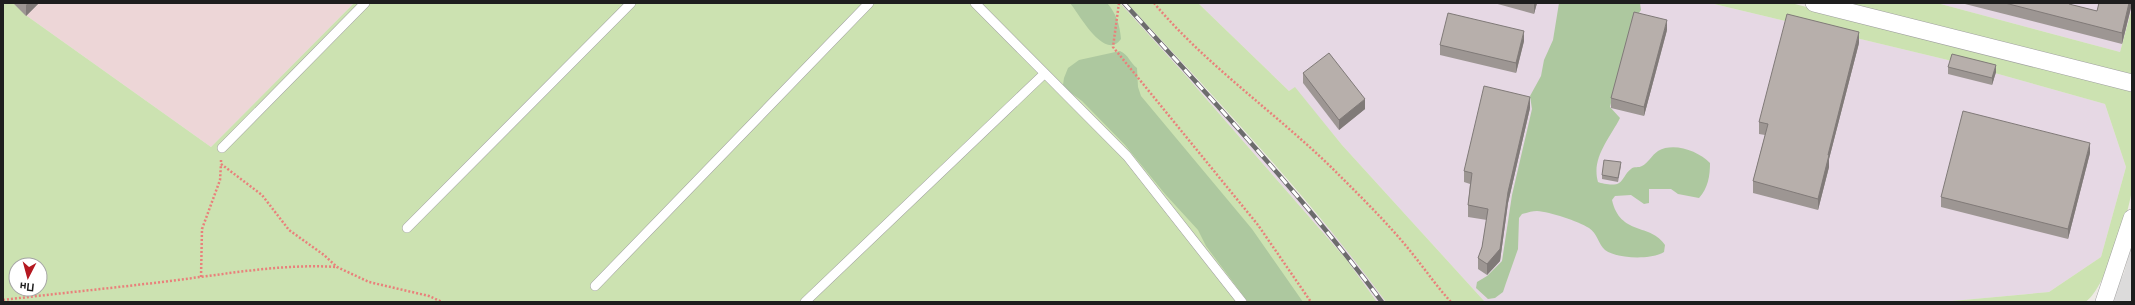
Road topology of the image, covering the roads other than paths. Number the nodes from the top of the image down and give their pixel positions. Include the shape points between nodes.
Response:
1 (365, 3) edge
2 (631, 3) edge
3 (868, 3) edge
4 (975, 3) edge
5 (1814, 3) edge
6 (1044, 74) junction
7 (2132, 83) edge
8 (222, 148) road end
9 (2132, 218) edge
10 (407, 228) dead end
11 (595, 286) dead end
12 (805, 302) edge
13 (1242, 302) edge
14 (2104, 302) edge

1 - 8 lane
2 - 10 lane
3 - 11 lane
4 - 6 lane
5 - 7 street
6 - 12 lane
6 - 13 lane via 1079,106 1126,156
9 - 14 street

